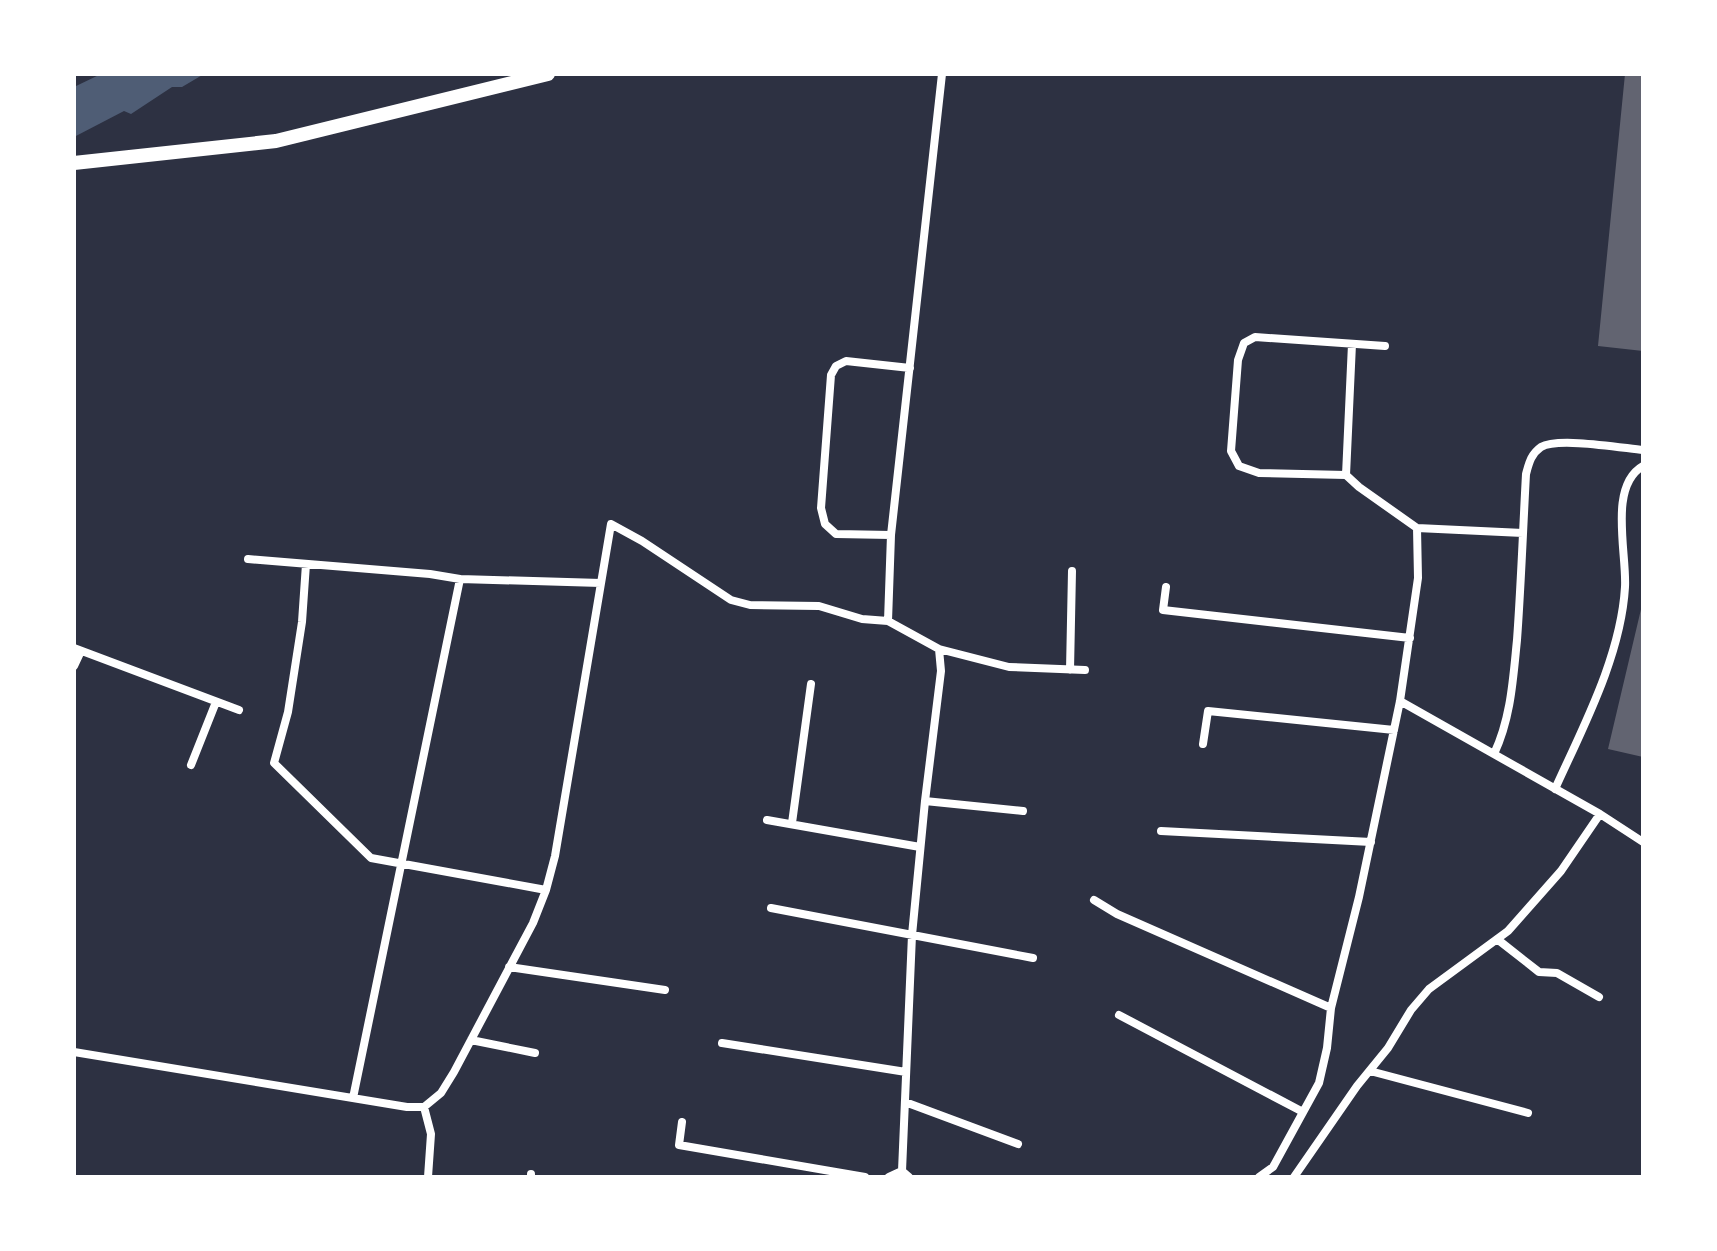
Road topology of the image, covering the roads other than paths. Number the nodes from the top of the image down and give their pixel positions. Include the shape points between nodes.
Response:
1 (548, 74) edge
2 (942, 74) edge
3 (74, 163) edge
4 (1352, 344) junction
5 (1385, 346) dead end
6 (910, 368) junction
7 (1643, 450) edge
8 (1643, 466) edge
9 (1346, 475) junction
10 (1417, 528) junction
11 (1523, 533) junction
12 (891, 535) junction
13 (248, 559) dead end
14 (306, 564) junction
15 (1072, 571) dead end
16 (460, 579) junction
17 (601, 583) junction
18 (1166, 587) dead end
19 (888, 621) junction
20 (1410, 638) junction
21 (77, 649) edge
22 (939, 649) junction
23 (74, 666) edge
24 (1070, 670) junction
25 (1085, 670) dead end
26 (811, 684) dead end
27 (1400, 701) junction
28 (216, 702) junction
29 (239, 710) dead end
30 (1394, 730) junction
31 (1203, 744) dead end
32 (1494, 754) junction
33 (191, 765) dead end
34 (1555, 789) junction
35 (925, 801) junction
36 (1023, 811) dead end
37 (1600, 814) junction
38 (767, 820) dead end
39 (792, 823) junction
40 (1161, 831) dead end
41 (1371, 842) junction
42 (1643, 842) edge
43 (920, 847) junction
44 (401, 863) junction
45 (546, 890) junction
46 (1094, 900) dead end
47 (771, 908) dead end
48 (912, 935) junction
49 (1497, 939) junction
50 (1033, 958) dead end
51 (509, 967) junction
52 (665, 990) dead end
53 (1599, 997) dead end
54 (1331, 1008) junction
55 (1119, 1015) dead end
56 (471, 1040) junction
57 (722, 1043) dead end
58 (74, 1052) edge
59 (535, 1053) dead end
60 (1370, 1071) junction
61 (906, 1072) junction
62 (353, 1098) junction
63 (905, 1102) junction
64 (424, 1107) junction
65 (1303, 1112) junction
66 (1528, 1113) dead end
67 (682, 1122) dead end
68 (1018, 1144) dead end
69 (906, 1174) edge
70 (428, 1177) edge
71 (861, 1177) edge
72 (889, 1177) edge
73 (1259, 1177) edge
74 (1294, 1177) edge

1 - 3 street via 276,141
2 - 6 street
4 - 5 street
4 - 9 street
4 - 9 street via 1255,337 1244,343 1231,451 1239,466 1259,473
6 - 12 street
6 - 12 street via 846,361 831,375 821,508 825,524 836,534
7 - 11 street via 1558,442 1543,446 1530,457 1526,474
8 - 34 street via 1625,486 1622,507 1622,620
9 - 10 street
10 - 11 street
10 - 20 street via 1418,578
11 - 32 street via 1512,693
12 - 19 street
13 - 14 street
14 - 16 street
14 - 44 street via 288,712 274,763 371,858
15 - 24 street
16 - 17 street
16 - 44 street
17 - 19 street via 611,524 731,600 819,606
17 - 45 street
18 - 20 street via 1163,610
19 - 22 street
20 - 27 street
21 - 23 street
21 - 28 street
22 - 24 street via 1009,667
22 - 35 street via 941,671
24 - 25 street
26 - 39 street
27 - 30 street
27 - 32 street
28 - 29 street
28 - 33 street
30 - 31 street via 1208,711
30 - 41 street
32 - 34 street
34 - 37 street
35 - 36 street
35 - 43 street
37 - 42 street
37 - 49 street via 1561,871
38 - 39 street
39 - 43 street
40 - 41 street
41 - 54 street
43 - 48 street
44 - 45 street
44 - 62 street
45 - 51 street
46 - 54 street
47 - 48 street
48 - 50 street
48 - 61 street
49 - 53 street via 1539,972 1557,973
49 - 60 street via 1429,989
51 - 52 street
51 - 56 street
54 - 65 street via 1319,1083
55 - 65 street
56 - 59 street
56 - 64 street via 441,1093
57 - 61 street
58 - 62 street
60 - 66 street
60 - 74 street
61 - 63 street
62 - 64 street
63 - 68 street
63 - 69 street
64 - 70 street via 431,1134
65 - 73 street via 1273,1167
67 - 71 street via 679,1145
69 - 72 street

